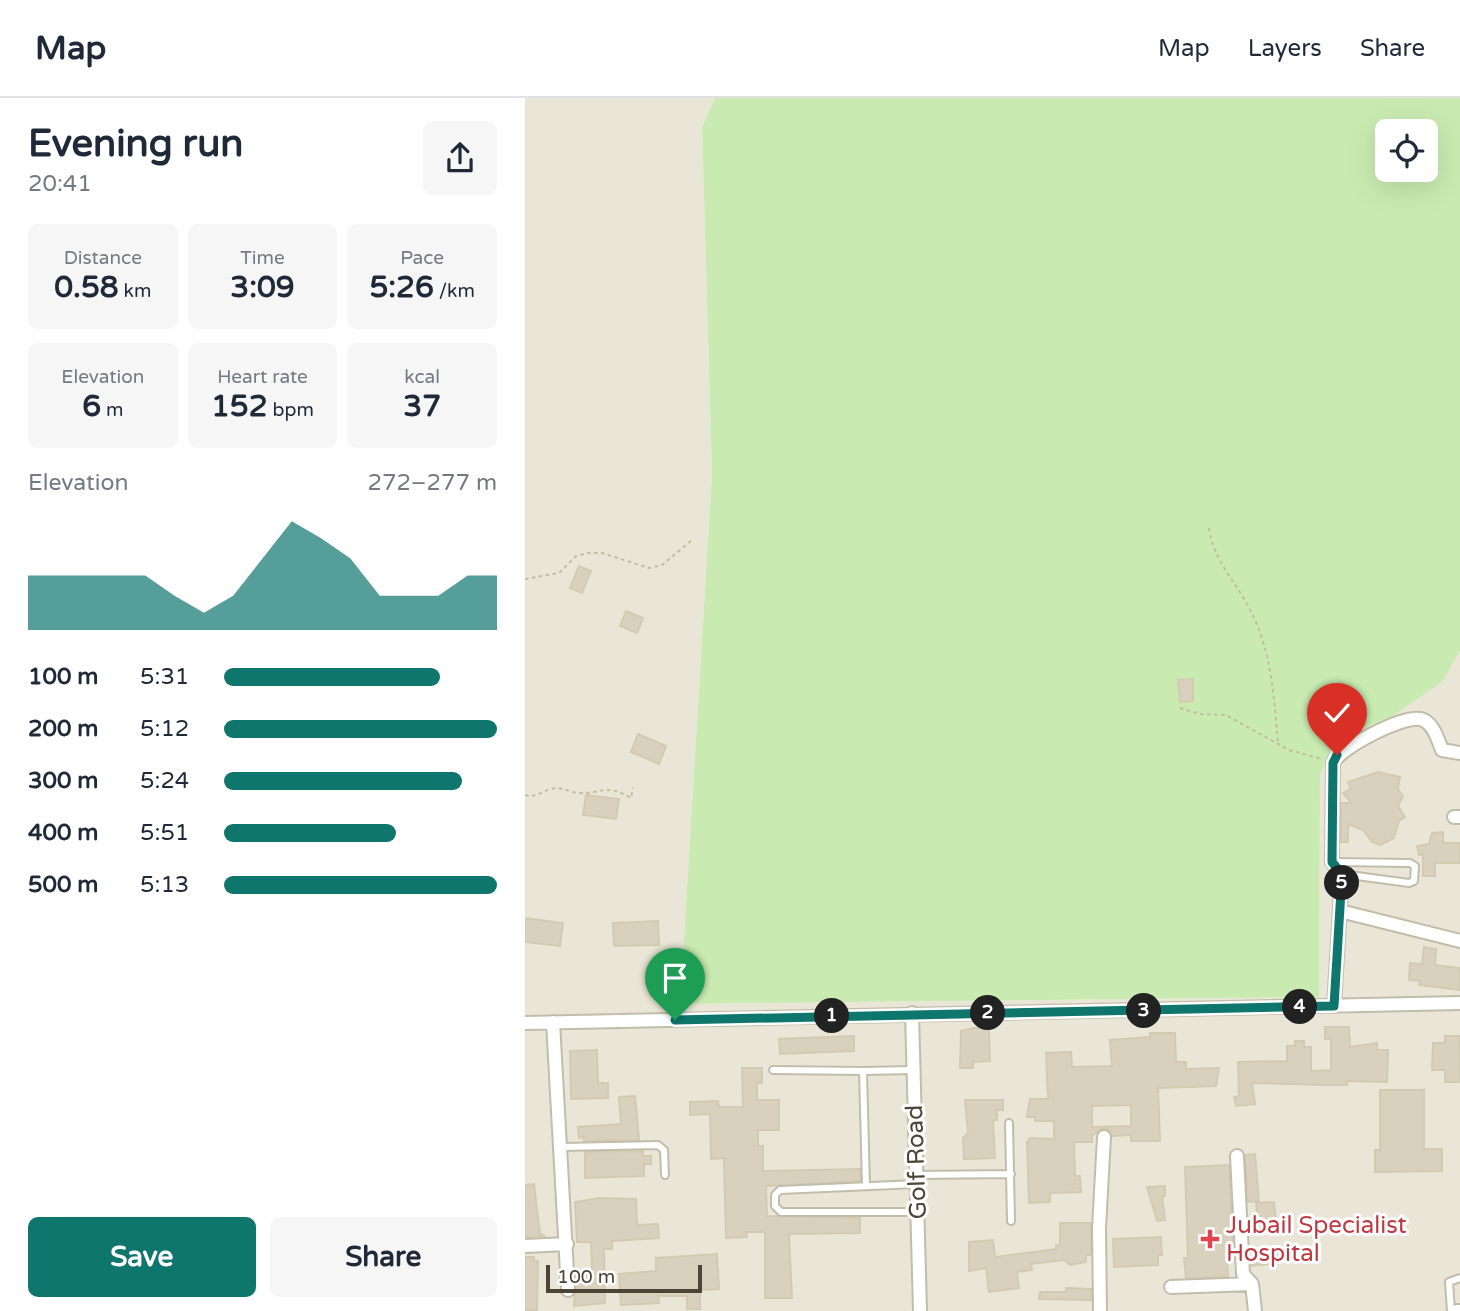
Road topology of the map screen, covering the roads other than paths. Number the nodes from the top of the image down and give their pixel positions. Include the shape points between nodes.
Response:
1 (1460, 753) edge
2 (1332, 862) junction
3 (1342, 874) junction
4 (1340, 911) junction
5 (1460, 941) edge
6 (1460, 1003) edge
7 (1334, 1006) junction
8 (912, 1013) junction
9 (554, 1022) junction
10 (525, 1023) edge
11 (773, 1070) dead end
12 (913, 1070) junction
13 (863, 1071) junction
14 (1009, 1123) dead end
15 (1104, 1137) dead end
16 (562, 1147) junction
17 (1237, 1156) dead end
18 (1011, 1174) junction
19 (665, 1175) dead end
20 (916, 1179) junction
21 (866, 1186) junction
22 (917, 1212) junction
23 (1011, 1221) dead end
24 (566, 1244) junction
25 (525, 1246) edge
26 (1460, 1279) edge
27 (1252, 1284) junction
28 (1171, 1287) dead end
29 (568, 1290) dead end
30 (920, 1311) edge
31 (1100, 1311) edge
32 (1255, 1311) edge
33 (1451, 1311) edge

1 - 2 street via 1442,750 1428,723 1419,719 1344,748 1333,763
2 - 3 street
2 - 3 lane via 1415,866 1414,881 1409,883
3 - 4 street
4 - 5 street
4 - 7 street
6 - 7 street
7 - 8 street
8 - 9 street
8 - 12 street, Golf Road
9 - 10 street
9 - 16 street
11 - 13 lane
12 - 13 lane
12 - 20 street, Golf Road
13 - 21 lane
14 - 18 lane
15 - 31 street
16 - 19 lane via 658,1145 664,1150
16 - 24 street
17 - 27 street via 1243,1274
18 - 20 lane
18 - 23 lane
20 - 21 lane
20 - 22 street, Golf Road
21 - 22 lane via 780,1190 775,1206 781,1212
22 - 30 street, Golf Road
24 - 25 street
24 - 29 street
26 - 33 lane via 1449,1283
27 - 28 street
27 - 32 street

